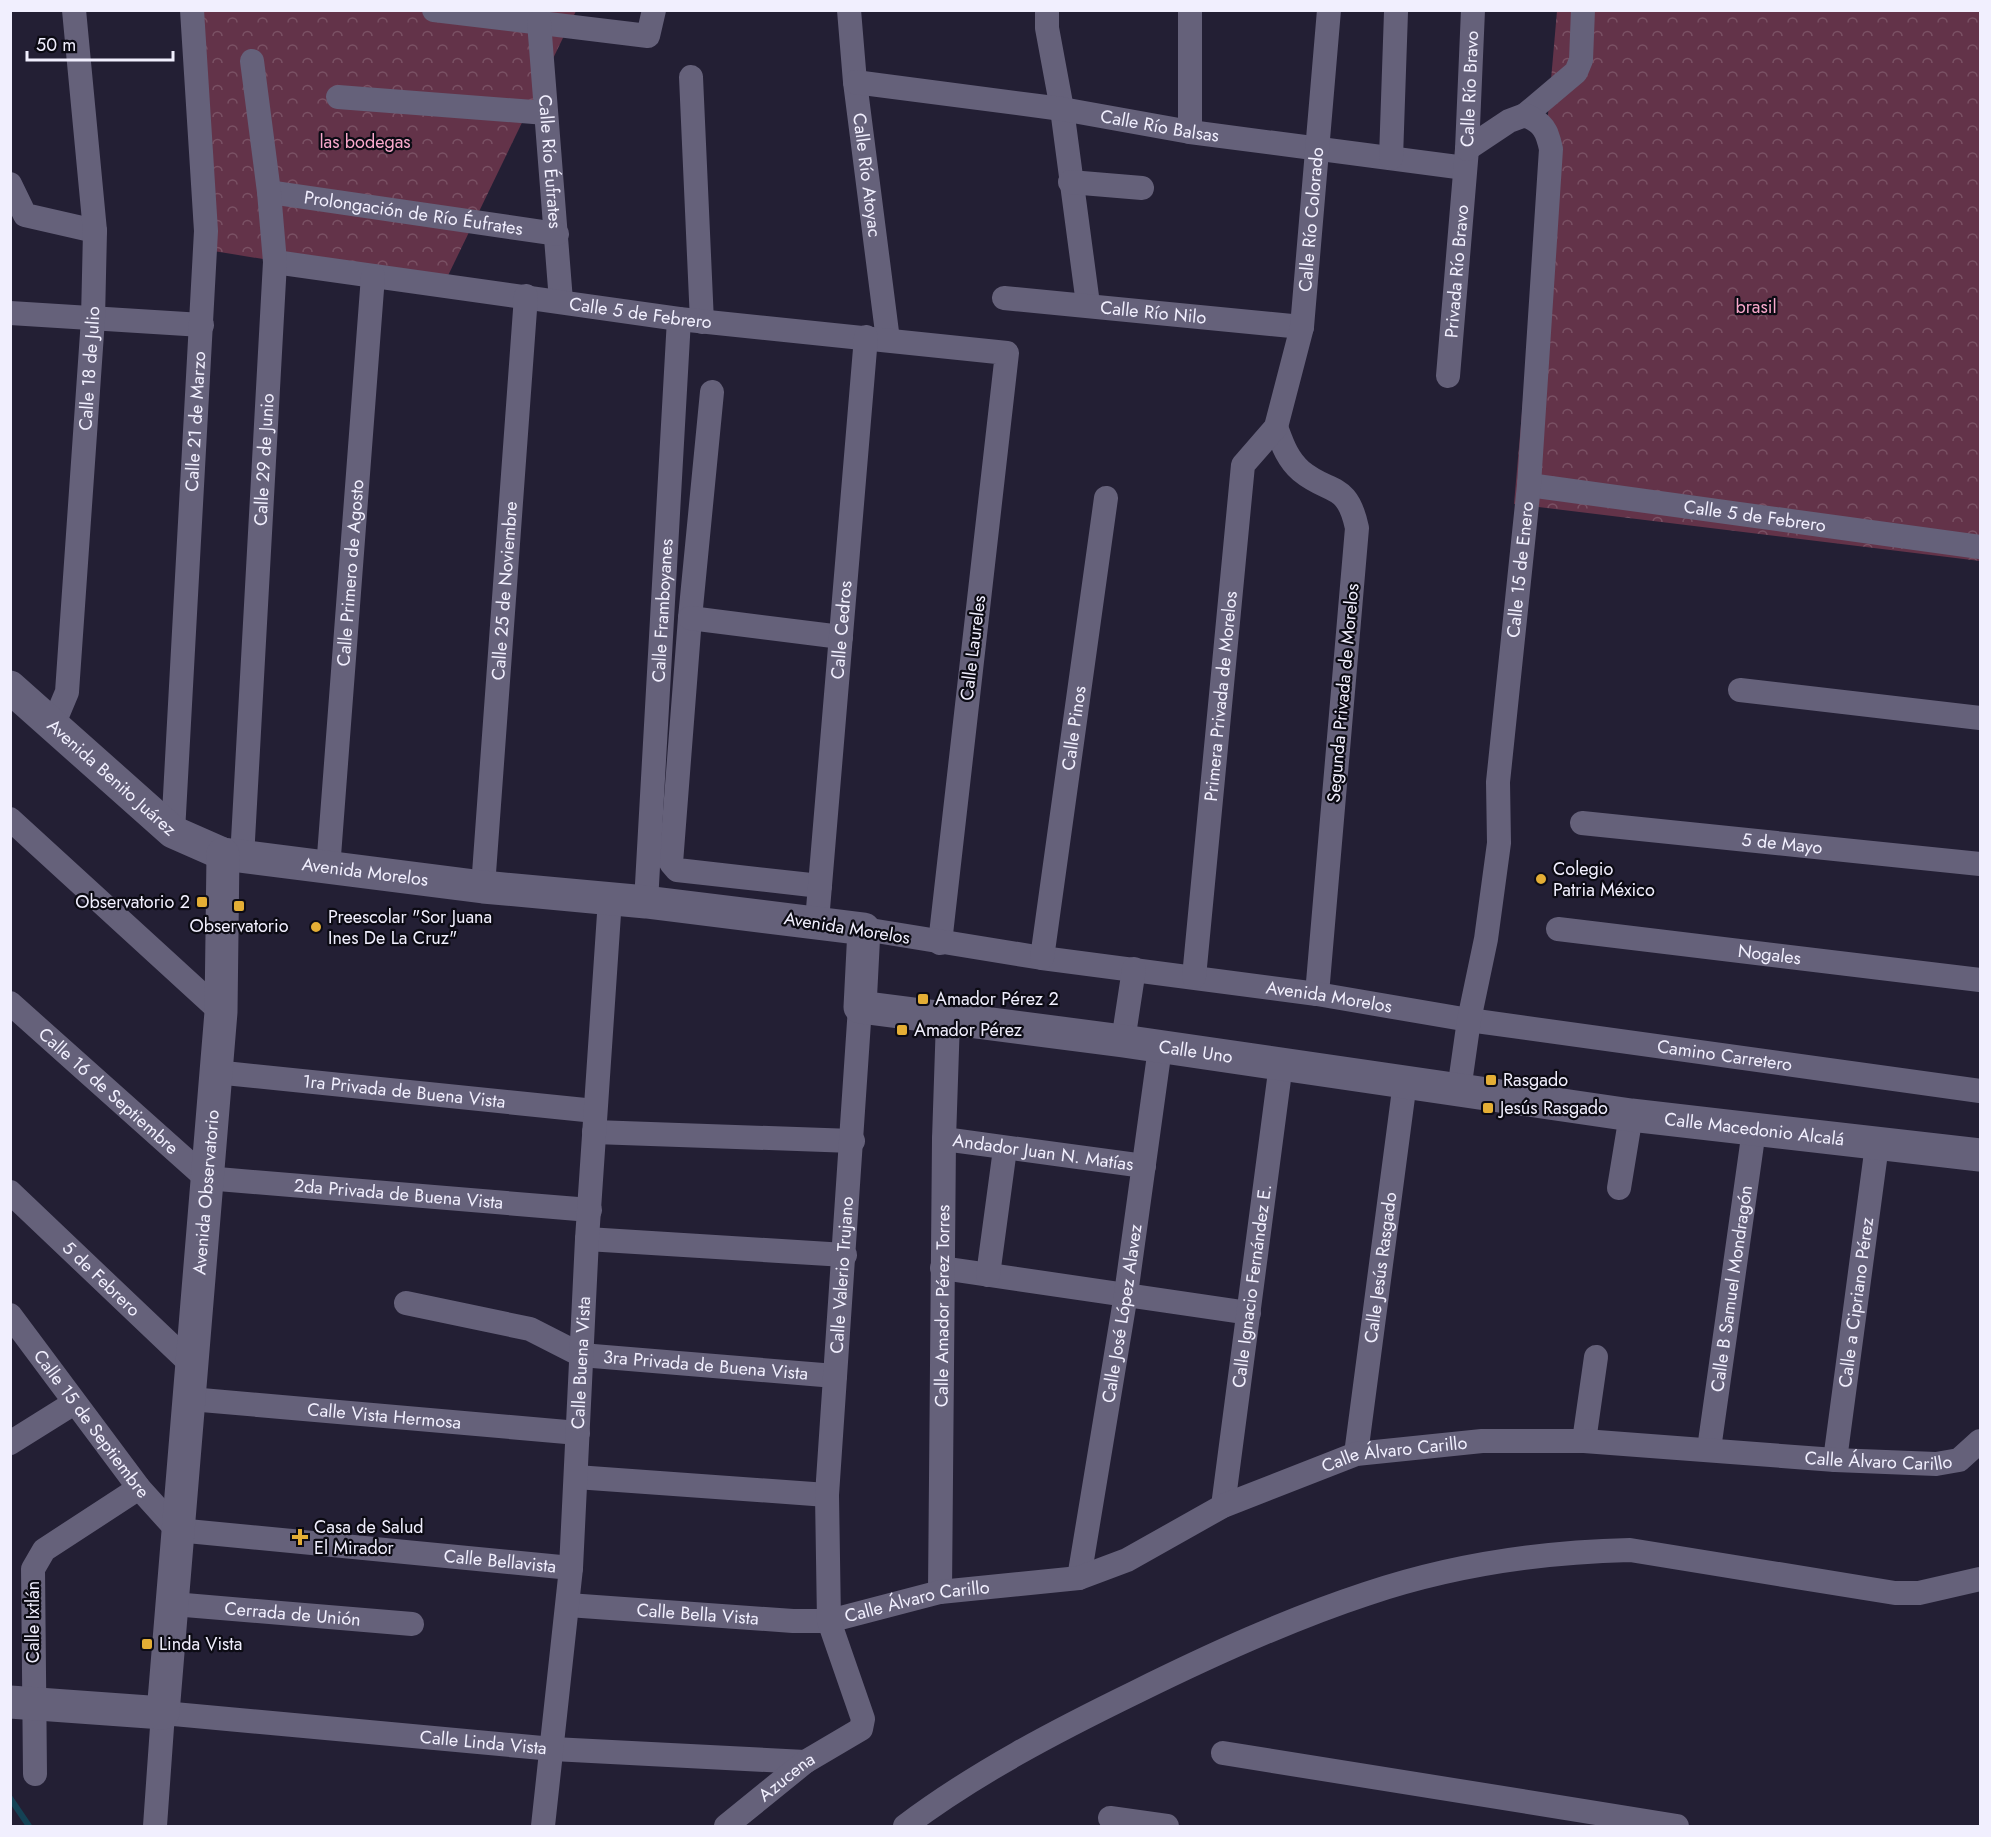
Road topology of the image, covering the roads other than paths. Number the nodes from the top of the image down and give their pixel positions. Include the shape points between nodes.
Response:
1 (74, 10) edge
2 (192, 10) edge
3 (434, 10) edge
4 (654, 10) edge
5 (849, 10) edge
6 (1047, 10) edge
7 (1190, 10) edge
8 (1329, 10) edge
9 (1473, 10) edge
10 (1583, 10) edge
11 (1396, 12) edge
12 (539, 22) junction
13 (252, 61) dead end
14 (691, 77) dead end
15 (855, 82) junction
16 (338, 97) dead end
17 (1062, 109) junction
18 (546, 113) junction
19 (1532, 117) junction
20 (1190, 132) junction
21 (1317, 148) junction
22 (1391, 158) junction
23 (1466, 158) junction
24 (1070, 182) junction
25 (10, 184) edge
26 (1142, 188) dead end
27 (269, 192) junction
28 (94, 231) junction
29 (557, 234) junction
30 (275, 262) junction
31 (373, 276) junction
32 (526, 296) junction
33 (1004, 298) dead end
34 (561, 301) junction
35 (1088, 304) junction
36 (10, 313) edge
37 (93, 319) junction
38 (691, 320) junction
39 (202, 325) junction
40 (1302, 327) junction
41 (877, 338) junction
42 (1007, 353) joint
43 (1448, 376) dead end
44 (712, 392) dead end
45 (1276, 427) junction
46 (1529, 485) junction
47 (1106, 498) dead end
48 (1980, 547) edge
49 (690, 618) junction
50 (841, 637) junction
51 (10, 687) edge
52 (1740, 690) dead end
53 (1980, 718) edge
54 (54, 723) junction
55 (10, 819) edge
56 (1582, 823) dead end
57 (173, 832) junction
58 (233, 856) junction
59 (1980, 864) edge
60 (328, 869) junction
61 (820, 886) junction
62 (483, 887) junction
63 (610, 899) junction
64 (646, 902) junction
65 (817, 921) junction
66 (864, 929) junction
67 (1558, 929) dead end
68 (940, 944) junction
69 (1042, 958) junction
70 (1134, 969) junction
71 (1194, 977) junction
72 (1980, 980) edge
73 (1317, 994) junction
74 (10, 1003) edge
75 (860, 1007) junction
76 (220, 1012) junction
77 (948, 1020) junction
78 (1469, 1020) junction
79 (1123, 1041) junction
80 (1160, 1048) junction
81 (1281, 1064) junction
82 (215, 1072) junction
83 (1405, 1082) junction
84 (1459, 1090) junction
85 (1980, 1091) edge
86 (1529, 1101) joint
87 (1631, 1115) junction
88 (595, 1122) junction
89 (1754, 1130) junction
90 (944, 1139) junction
91 (853, 1141) junction
92 (1877, 1145) junction
93 (1005, 1149) junction
94 (1980, 1155) edge
95 (1144, 1166) junction
96 (206, 1178) junction
97 (1619, 1188) dead end
98 (10, 1192) edge
99 (590, 1210) junction
100 (587, 1239) junction
101 (845, 1255) junction
102 (942, 1268) junction
103 (988, 1275) junction
104 (1126, 1294) junction
105 (406, 1303) dead end
106 (1249, 1313) junction
107 (10, 1315) edge
108 (581, 1355) junction
109 (1596, 1357) dead end
110 (193, 1366) junction
111 (835, 1376) junction
112 (190, 1399) junction
113 (74, 1403) junction
114 (578, 1433) junction
115 (1584, 1441) junction
116 (1980, 1441) edge
117 (10, 1443) edge
118 (1709, 1449) junction
119 (1356, 1454) junction
120 (1835, 1460) junction
121 (576, 1477) junction
122 (139, 1488) junction
123 (827, 1495) junction
124 (1223, 1506) junction
125 (177, 1530) junction
126 (571, 1568) junction
127 (1079, 1578) junction
128 (1980, 1579) edge
129 (940, 1592) junction
130 (174, 1604) junction
131 (568, 1605) junction
132 (829, 1622) junction
133 (412, 1624) dead end
134 (22, 1703) edge
135 (163, 1713) junction
136 (851, 1734) joint
137 (553, 1749) junction
138 (1223, 1753) dead end
139 (805, 1762) junction
140 (35, 1774) dead end
141 (1110, 1818) dead end
142 (154, 1827) edge
143 (543, 1827) edge
144 (726, 1827) edge
145 (905, 1827) edge
146 (1167, 1827) edge
147 (1677, 1827) edge

1 - 28 street, Calle 18 de Julio
2 - 39 street, Calle 21 de Marzo via 206,231
3 - 12 street
4 - 12 street via 648,36
5 - 15 street, Calle Río Atoyac
6 - 17 street
7 - 20 street
8 - 21 street, Calle Río Colorado
9 - 23 street, Calle Río Bravo
10 - 19 street via 1581,60 1576,72
11 - 22 street
12 - 18 street, Calle Río Éufrates
13 - 27 street, Calle 29 de Junio
14 - 38 street, Calle Framboyanes
15 - 17 street, Calle Río Balsas
15 - 41 street, Calle Río Atoyac
16 - 18 street
17 - 20 street, Calle Río Balsas
17 - 24 street
18 - 29 street, Calle Río Éufrates
19 - 23 street via 1509,121
19 - 46 street, Calle 15 de Enero via 1546,129 1551,149
20 - 21 street, Calle Río Balsas
21 - 22 street, Calle Río Balsas
21 - 40 street, Calle Río Colorado
22 - 23 street, Calle Río Balsas
23 - 43 street, Privada Río Bravo
24 - 26 street
24 - 35 street
25 - 28 street via 25,215
27 - 29 street, Prolongación de Río Éufrates
27 - 30 street, Calle 29 de Junio
28 - 37 street, Calle 18 de Julio
29 - 34 street, Calle Río Éufrates
30 - 31 street, Calle 5 de Febrero
30 - 58 street, Calle 29 de Junio
31 - 32 street, Calle 5 de Febrero
31 - 60 street, Calle Primero de Agosto
32 - 34 street, Calle 5 de Febrero
32 - 62 street, Calle 25 de Noviembre
33 - 35 street, Calle Río Nilo
34 - 38 street, Calle 5 de Febrero
35 - 40 street, Calle Río Nilo
36 - 37 street
37 - 39 street
37 - 54 street, Calle 18 de Julio via 67,692
38 - 41 street, Calle 5 de Febrero
38 - 64 street, Calle Framboyanes
39 - 57 street, Calle 21 de Marzo
40 - 45 street, Calle Río Colorado
41 - 42 street, Calle 5 de Febrero
41 - 50 street, Calle Cedros
42 - 68 street, Calle Laureles
44 - 49 street
45 - 71 street, Primera Privada de Morelos via 1243,465
45 - 73 street, Segunda Privada de Morelos via 1286,454 1302,472 1339,491 1353,507 1357,528
46 - 48 street, Calle 5 de Febrero
46 - 78 street, Calle 15 de Enero via 1498,782 1499,843 1486,939
47 - 69 street, Calle Pinos
49 - 50 street
49 - 61 street via 671,863 677,870
50 - 61 street, Calle Cedros
51 - 54 street, Avenida Benito Juárez
52 - 53 street
54 - 57 street, Avenida Benito Juárez
55 - 76 street
56 - 59 street, 5 de Mayo
57 - 58 street, Avenida Benito Juárez
58 - 60 street, Avenida Morelos
58 - 76 street, Avenida Observatorio
60 - 62 street, Avenida Morelos
61 - 65 street, Calle Cedros
62 - 63 street, Avenida Morelos
63 - 64 street, Avenida Morelos
63 - 88 street, Calle Buena Vista
64 - 65 street, Avenida Morelos
65 - 66 street, Avenida Morelos
66 - 68 street, Avenida Morelos
66 - 75 street, Calle Valerio Trujano
67 - 72 street, Nogales
68 - 69 street, Avenida Morelos
69 - 70 street, Avenida Morelos
70 - 71 street, Avenida Morelos
70 - 79 street
71 - 73 street, Avenida Morelos
73 - 78 street, Avenida Morelos
74 - 96 street, Calle 16 de Septiembre
75 - 77 street, Calle Uno
75 - 91 street, Calle Valerio Trujano
76 - 82 street, Avenida Observatorio
77 - 79 street, Calle Uno
77 - 90 street, Calle Amador Pérez Torres
78 - 84 street, Calle 15 de Enero
78 - 85 street, Camino Carretero
79 - 80 street, Calle Uno
80 - 81 street, Calle Uno
80 - 95 street, Calle José López Alavez
81 - 83 street, Calle Uno
81 - 106 street, Calle Ignacio Fernández E.
82 - 88 street, 1ra Privada de Buena Vista
82 - 96 street, Avenida Observatorio
83 - 84 street, Calle Uno
83 - 119 street, Calle Jesús Rasgado
84 - 86 street, Calle Uno
86 - 87 street, Calle Macedonio Alcalá
87 - 89 street, Calle Macedonio Alcalá
87 - 97 street
88 - 91 street, 1ra Privada de Buena Vista
88 - 99 street, Calle Buena Vista
89 - 92 street, Calle Macedonio Alcalá
89 - 118 street, Calle B Samuel Mondragón
90 - 93 street, Andador Juan N. Matías
90 - 102 street, Calle Amador Pérez Torres
91 - 101 street, Calle Valerio Trujano
92 - 94 street, Calle Macedonio Alcalá
92 - 120 street, Calle a Cipriano Pérez
93 - 95 street, Andador Juan N. Matías
93 - 103 street
95 - 104 street, Calle José López Alavez
96 - 99 street, 2da Privada de Buena Vista
96 - 110 street, Avenida Observatorio
98 - 110 street, 5 de Febrero
99 - 100 street, Calle Buena Vista
100 - 101 street
100 - 108 street, Calle Buena Vista
101 - 111 street, Calle Valerio Trujano
102 - 103 street
102 - 129 street, Calle Amador Pérez Torres
103 - 104 street
104 - 106 street
104 - 127 street, Calle José López Alavez
105 - 108 street, 3ra Privada de Buena Vista via 530,1329
106 - 124 street, Calle Ignacio Fernández E.
107 - 113 street, Calle 15 de Septiembre
108 - 111 street, 3ra Privada de Buena Vista
108 - 114 street, Calle Buena Vista
109 - 115 street
110 - 112 street, Avenida Observatorio
111 - 123 street, Calle Valerio Trujano
112 - 114 street, Calle Vista Hermosa
112 - 125 street, Avenida Observatorio
113 - 117 street
113 - 122 street, Calle 15 de Septiembre
114 - 121 street, Calle Buena Vista
115 - 118 street, Calle Álvaro Carillo
115 - 119 street, Calle Álvaro Carillo via 1482,1441
116 - 120 street, Calle Álvaro Carillo via 1959,1460 1936,1464
118 - 120 street, Calle Álvaro Carillo
119 - 124 street, Calle Álvaro Carillo
121 - 123 street
121 - 126 street, Calle Buena Vista
122 - 125 street, Calle 15 de Septiembre
122 - 134 street, Calle Ixtlán via 44,1550 33,1569
123 - 132 street, Calle Valerio Trujano
124 - 127 street, Calle Álvaro Carillo via 1127,1560
125 - 126 street, Calle Bellavista
125 - 130 street, Avenida Observatorio
126 - 131 street, Calle Buena Vista
127 - 129 street, Calle Álvaro Carillo
128 - 145 street via 1919,1593 1895,1593 1630,1550 1593,1551 1460,1569 1366,1593 1231,1646 1063,1727 953,1790
129 - 132 street, Calle Álvaro Carillo
130 - 133 street, Cerrada de Unión
130 - 135 street, Avenida Observatorio
131 - 132 street, Calle Bella Vista
131 - 137 street, Calle Buena Vista
132 - 136 street, Calle Valerio Trujano via 863,1719 861,1729
134 - 135 street
134 - 140 street, Calle Ixtlán
135 - 137 street, Calle Linda Vista
135 - 142 street
136 - 139 street, Azucena
137 - 139 street, Calle Linda Vista
137 - 143 street, Calle Buena Vista
138 - 147 street
139 - 144 street, Azucena
141 - 146 street

